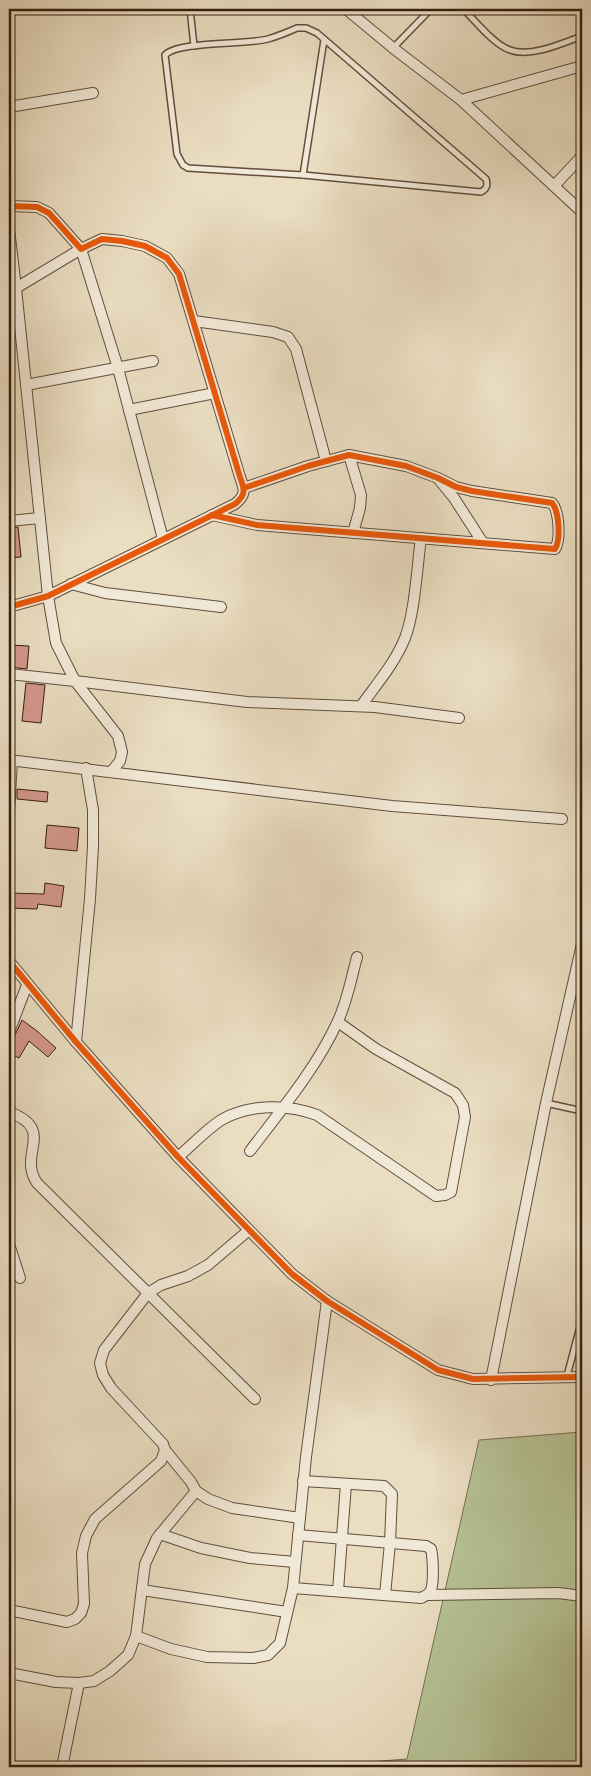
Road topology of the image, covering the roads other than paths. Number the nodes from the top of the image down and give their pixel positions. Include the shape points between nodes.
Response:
1 (190, 9) edge
2 (346, 9) edge
3 (431, 9) edge
4 (463, 9) edge
5 (582, 36) edge
6 (324, 40) junction
7 (194, 46) junction
8 (393, 48) junction
9 (582, 66) edge
10 (93, 93) dead end
11 (461, 100) junction
12 (9, 107) edge
13 (582, 156) edge
14 (303, 175) junction
15 (554, 186) junction
16 (9, 206) edge
17 (582, 212) edge
18 (9, 229) edge
19 (81, 249) junction
20 (16, 288) junction
21 (13, 300) edge
22 (194, 321) junction
23 (153, 361) dead end
24 (118, 368) junction
25 (26, 385) junction
26 (215, 393) junction
27 (129, 410) junction
28 (349, 455) junction
29 (326, 461) junction
30 (438, 478) junction
31 (244, 488) junction
32 (212, 515) junction
33 (40, 518) junction
34 (9, 521) edge
35 (353, 533) junction
36 (421, 538) junction
37 (163, 539) junction
38 (483, 543) junction
39 (71, 584) junction
40 (48, 596) junction
41 (221, 607) dead end
42 (9, 608) edge
43 (9, 674) edge
44 (75, 681) junction
45 (360, 706) junction
46 (459, 718) dead end
47 (11, 760) edge
48 (86, 768) junction
49 (112, 772) junction
50 (9, 812) edge
51 (562, 820) dead end
52 (582, 944) edge
53 (357, 957) dead end
54 (9, 962) edge
55 (27, 985) junction
56 (338, 1022) junction
57 (9, 1032) edge
58 (76, 1042) junction
59 (546, 1103) junction
60 (283, 1107) junction
61 (582, 1111) edge
62 (9, 1112) edge
63 (250, 1151) dead end
64 (178, 1157) junction
65 (249, 1230) junction
66 (9, 1244) edge
67 (20, 1278) dead end
68 (148, 1293) junction
69 (327, 1301) junction
70 (582, 1319) edge
71 (567, 1376) junction
72 (582, 1377) edge
73 (491, 1380) junction
74 (255, 1399) dead end
75 (165, 1450) junction
76 (303, 1481) junction
77 (346, 1484) junction
78 (196, 1492) junction
79 (300, 1518) junction
80 (160, 1534) junction
81 (298, 1535) junction
82 (342, 1539) junction
83 (390, 1543) junction
84 (295, 1562) junction
85 (293, 1588) junction
86 (142, 1590) junction
87 (338, 1591) junction
88 (385, 1595) junction
89 (428, 1595) junction
90 (582, 1596) edge
91 (9, 1610) edge
92 (287, 1612) junction
93 (136, 1636) junction
94 (9, 1673) edge
95 (79, 1684) junction
96 (62, 1767) edge

1 - 7 lane
2 - 8 street
3 - 8 lane
4 - 5 lane via 511,51 543,49
6 - 7 lane via 317,32 298,28 268,39
6 - 14 lane
6 - 14 lane via 488,184 481,192
7 - 14 lane via 172,50 165,55 177,154 183,165 188,168
8 - 11 street
9 - 11 street
10 - 12 street
11 - 15 street
13 - 15 street
15 - 17 street
16 - 19 street via 37,206 50,213
18 - 20 street
19 - 20 street
19 - 22 street via 102,240 122,241 145,246 167,258 179,274
19 - 24 street
20 - 21 street
21 - 25 street
22 - 26 street
22 - 29 street via 273,332 288,338 296,349
23 - 24 street
24 - 25 street
24 - 27 street
25 - 33 street
26 - 27 street
26 - 31 street
27 - 37 street
28 - 29 street
28 - 30 street via 406,466
28 - 35 street via 361,494
29 - 31 street
30 - 38 street
30 - 38 street via 456,487 552,503 556,507 559,542 555,549
31 - 32 street via 242,498 235,504
32 - 35 street via 257,525
32 - 37 street
33 - 34 street
33 - 40 street
35 - 36 street
36 - 38 street
36 - 45 street via 406,638
37 - 39 street
39 - 40 street
39 - 41 street via 105,592
40 - 42 street
40 - 44 street via 56,643
43 - 44 street
44 - 45 street via 247,702
44 - 49 street via 118,736 122,752
45 - 46 street
47 - 48 street
47 - 50 street
48 - 49 street
48 - 58 street via 93,810 93,846
49 - 51 street via 392,806
52 - 59 street
53 - 56 street
54 - 55 street
55 - 57 street
55 - 58 street
56 - 60 street via 322,1053
56 - 60 street via 376,1050 455,1093 463,1105 465,1117 451,1192 436,1196 317,1115
58 - 64 street
59 - 61 lane
59 - 73 street
60 - 63 street
60 - 64 street via 250,1110 222,1120
62 - 68 street via 23,1117 31,1125 34,1137 30,1163 32,1175 38,1183
64 - 65 street
65 - 68 street via 208,1264
65 - 69 street via 292,1274
66 - 67 street
68 - 74 street
68 - 75 street via 104,1350 100,1362 111,1388
69 - 73 street via 438,1370
69 - 76 street
70 - 71 lane
71 - 72 street
71 - 73 street
75 - 78 street
75 - 91 street via 161,1461 95,1519 86,1536 82,1553 84,1604 81,1613 67,1622
76 - 77 street
76 - 79 street
77 - 82 street
77 - 83 street via 384,1486 392,1494
78 - 79 street via 232,1508
78 - 80 street
79 - 81 street
80 - 84 street via 201,1548 250,1558
80 - 86 street via 145,1564
81 - 82 street
81 - 84 street
82 - 83 street
82 - 87 street
83 - 88 street
83 - 89 street via 431,1549 431,1590
84 - 85 street
85 - 87 street
85 - 92 street
86 - 92 street
86 - 93 street
87 - 88 street
88 - 89 street via 421,1598
89 - 90 street via 558,1593
92 - 93 street via 280,1643 268,1655 253,1658 207,1657 171,1649
93 - 95 street via 128,1655 110,1671 94,1681
94 - 95 street
95 - 96 street

